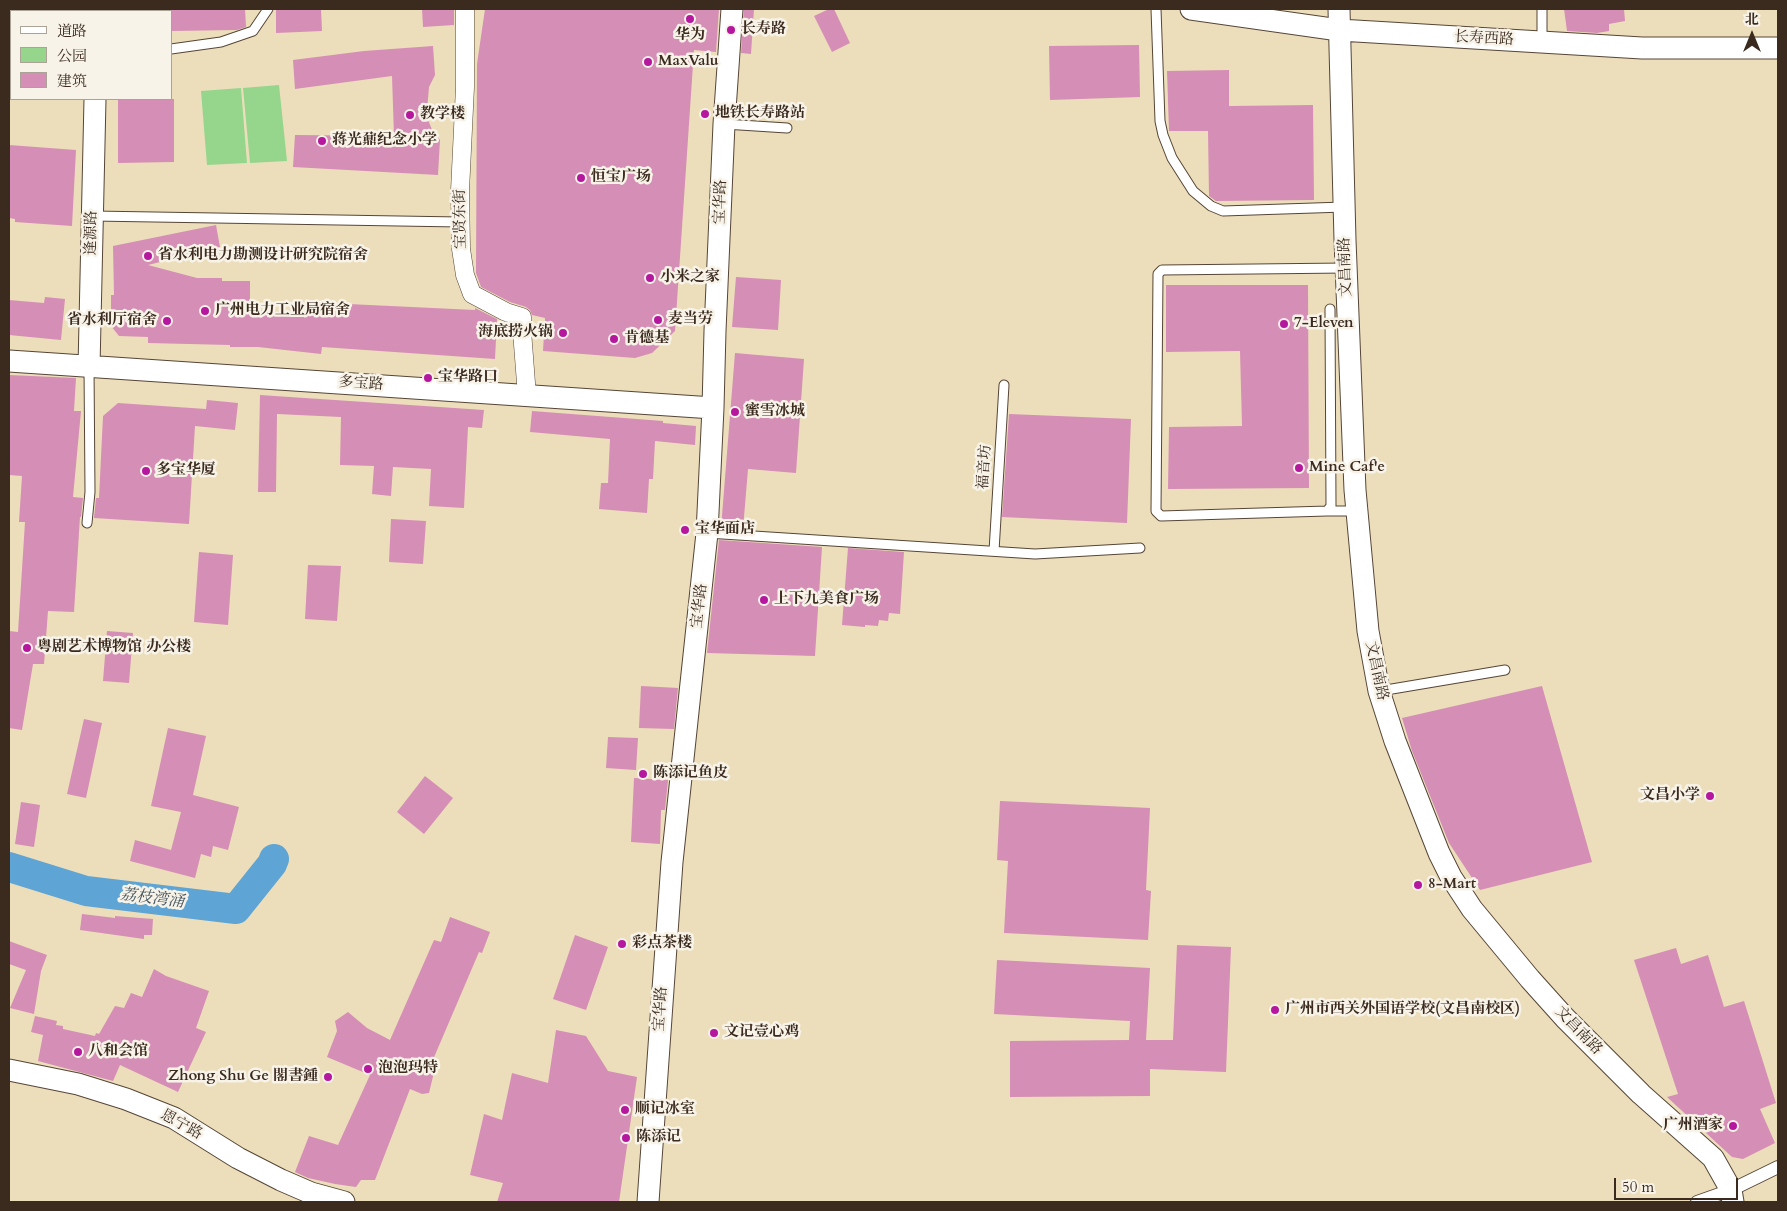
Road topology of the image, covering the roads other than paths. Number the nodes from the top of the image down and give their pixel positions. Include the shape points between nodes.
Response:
1 (268, 9) edge
2 (465, 9) edge
3 (732, 9) edge
4 (1156, 9) edge
5 (1191, 9) edge
6 (1340, 9) edge
7 (1542, 9) edge
8 (1339, 30) junction
9 (1542, 42) junction
10 (1778, 48) edge
11 (172, 49) edge
12 (95, 100) edge
13 (724, 124) junction
14 (787, 128) dead end
15 (1344, 207) junction
16 (92, 216) junction
17 (460, 222) junction
18 (1346, 268) junction
19 (1330, 310) dead end
20 (9, 361) edge
21 (89, 367) junction
22 (1004, 385) dead end
23 (527, 396) junction
24 (713, 408) junction
25 (1327, 511) junction
26 (1357, 511) junction
27 (87, 523) dead end
28 (707, 533) junction
29 (1140, 548) dead end
30 (994, 551) junction
31 (1505, 670) dead end
32 (1379, 691) junction
33 (9, 1070) edge
34 (1778, 1167) edge
35 (1732, 1196) edge
36 (344, 1202) edge
37 (648, 1202) edge
38 (1697, 1202) edge

1 - 11 lane via 252,31 221,42
2 - 17 street, 宝贤东街
3 - 13 street, 宝华路
4 - 15 lane via 1160,121 1172,158 1193,191 1223,211
5 - 8 street, 长寿西路
6 - 8 street, 文昌南路
7 - 9 lane
8 - 9 street, 长寿西路
8 - 15 street, 文昌南路
9 - 10 street, 长寿西路 via 1642,48
12 - 16 street, 逢源路
13 - 14 lane
13 - 24 street, 宝华路
15 - 18 street, 文昌南路
16 - 17 lane
16 - 21 street, 逢源路
17 - 23 street, 宝贤东街 via 460,249 472,294 522,317
18 - 25 lane via 1162,270 1158,274 1156,511 1161,516
18 - 26 street, 文昌南路
19 - 25 lane via 1331,506
20 - 21 street, 多宝路
21 - 23 street, 多宝路
21 - 27 lane via 90,492
22 - 30 lane, 福音坊
23 - 24 street, 多宝路
24 - 28 street, 宝华路
25 - 26 lane
26 - 32 street, 文昌南路 via 1368,631
28 - 30 lane
28 - 37 street, 宝华路 via 672,862
29 - 30 lane via 1035,554
31 - 32 lane
32 - 35 street, 文昌南路 via 1426,824 1451,877 1472,909 1565,1018 1641,1094 1713,1158
33 - 36 street, 恩宁路 via 78,1084 126,1099 174,1118 238,1158 281,1180
34 - 35 street
35 - 38 street

